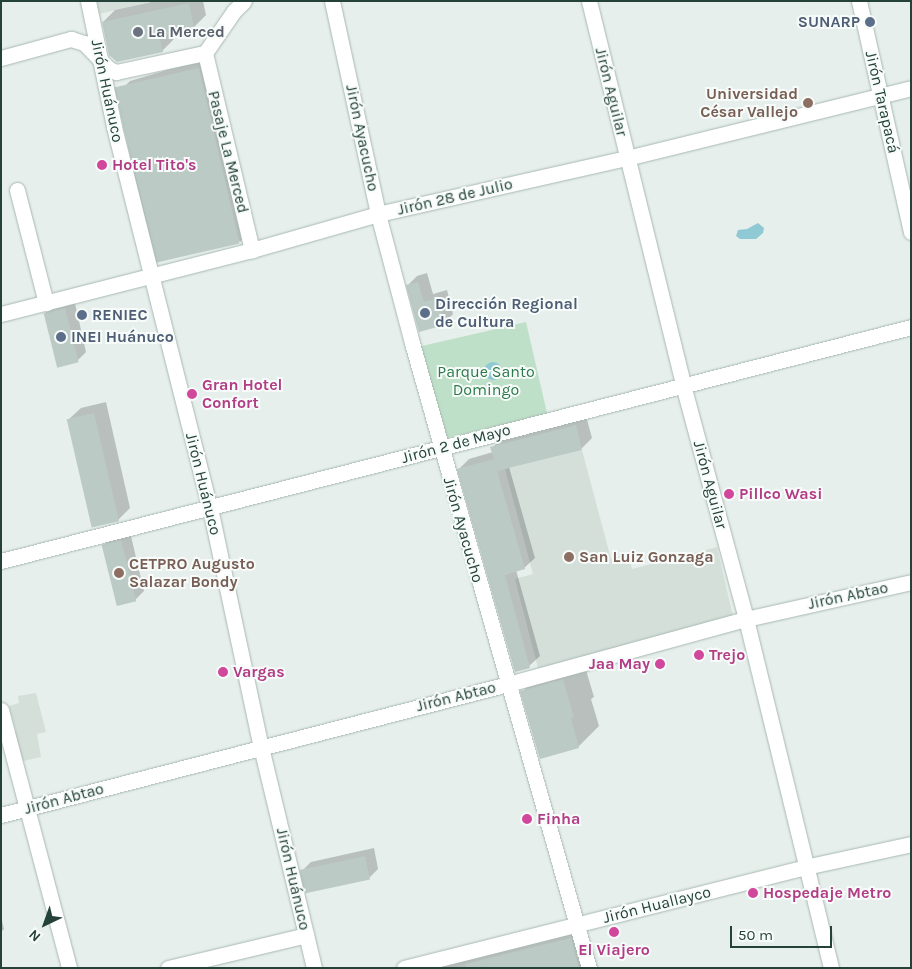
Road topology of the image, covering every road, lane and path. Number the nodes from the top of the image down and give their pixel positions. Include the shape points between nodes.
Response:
1 (88, 1) edge
2 (244, 1) edge
3 (332, 1) edge
4 (589, 1) edge
5 (859, 1) edge
6 (204, 53) junction
7 (1, 58) edge
8 (101, 60) junction
9 (911, 88) edge
10 (880, 96) junction
11 (627, 158) junction
12 (17, 190) dead end
13 (378, 214) junction
14 (911, 232) edge
15 (252, 250) junction
16 (150, 276) junction
17 (46, 303) junction
18 (1, 314) edge
19 (911, 327) edge
20 (683, 386) junction
21 (440, 448) junction
22 (210, 508) junction
23 (1, 561) edge
24 (911, 582) edge
25 (746, 619) junction
26 (508, 684) junction
27 (1, 710) edge
28 (261, 747) junction
29 (28, 808) junction
30 (1, 815) edge
31 (911, 844) edge
32 (805, 868) junction
33 (576, 925) junction
34 (306, 935) junction
35 (68, 968) edge
36 (168, 968) edge
37 (314, 968) edge
38 (404, 968) edge
39 (589, 968) edge
40 (831, 968) edge

1 - 8 street, Jirón Huánuco
2 - 6 street
3 - 13 street, Jirón Ayacucho
4 - 11 street, Jirón Aguilar
5 - 10 street, Jirón Tarapacá
6 - 8 street via 116,72 108,69
6 - 15 street, Pasaje La Merced
7 - 8 street via 71,39 84,43
8 - 16 street, Jirón Huánuco
9 - 10 street, Jirón 28 de Julio
10 - 11 street, Jirón 28 de Julio
10 - 14 street, Jirón Tarapacá
11 - 13 street, Jirón 28 de Julio
11 - 20 street, Jirón Aguilar
12 - 17 street
13 - 15 street, Jirón 28 de Julio
13 - 21 street, Jirón Ayacucho
15 - 16 street, Jirón 28 de Julio
16 - 17 street, Jirón 28 de Julio
16 - 22 street, Jirón Huánuco
17 - 18 street, Jirón 28 de Julio
19 - 20 street, Jirón 2 de Mayo
20 - 21 street, Jirón 2 de Mayo
20 - 25 street, Jirón Aguilar
21 - 22 street, Jirón 2 de Mayo
21 - 26 street, Jirón Ayacucho
22 - 23 street, Jirón 2 de Mayo
22 - 28 street, Jirón Huánuco
24 - 25 street, Jirón Abtao
25 - 26 street, Jirón Abtao
25 - 32 street, Jirón Aguilar
26 - 28 street, Jirón Abtao
26 - 33 street, Jirón Ayacucho
27 - 29 street
28 - 29 street, Jirón Abtao
28 - 34 street, Jirón Huánuco
29 - 30 street, Jirón Abtao
29 - 35 street
31 - 32 street, Jirón Huallayco
32 - 33 street, Jirón Huallayco
32 - 40 street, Jirón Aguilar
33 - 38 street, Jirón Huallayco
33 - 39 street, Jirón Ayacucho
34 - 36 street
34 - 37 street, Jirón Huánuco

